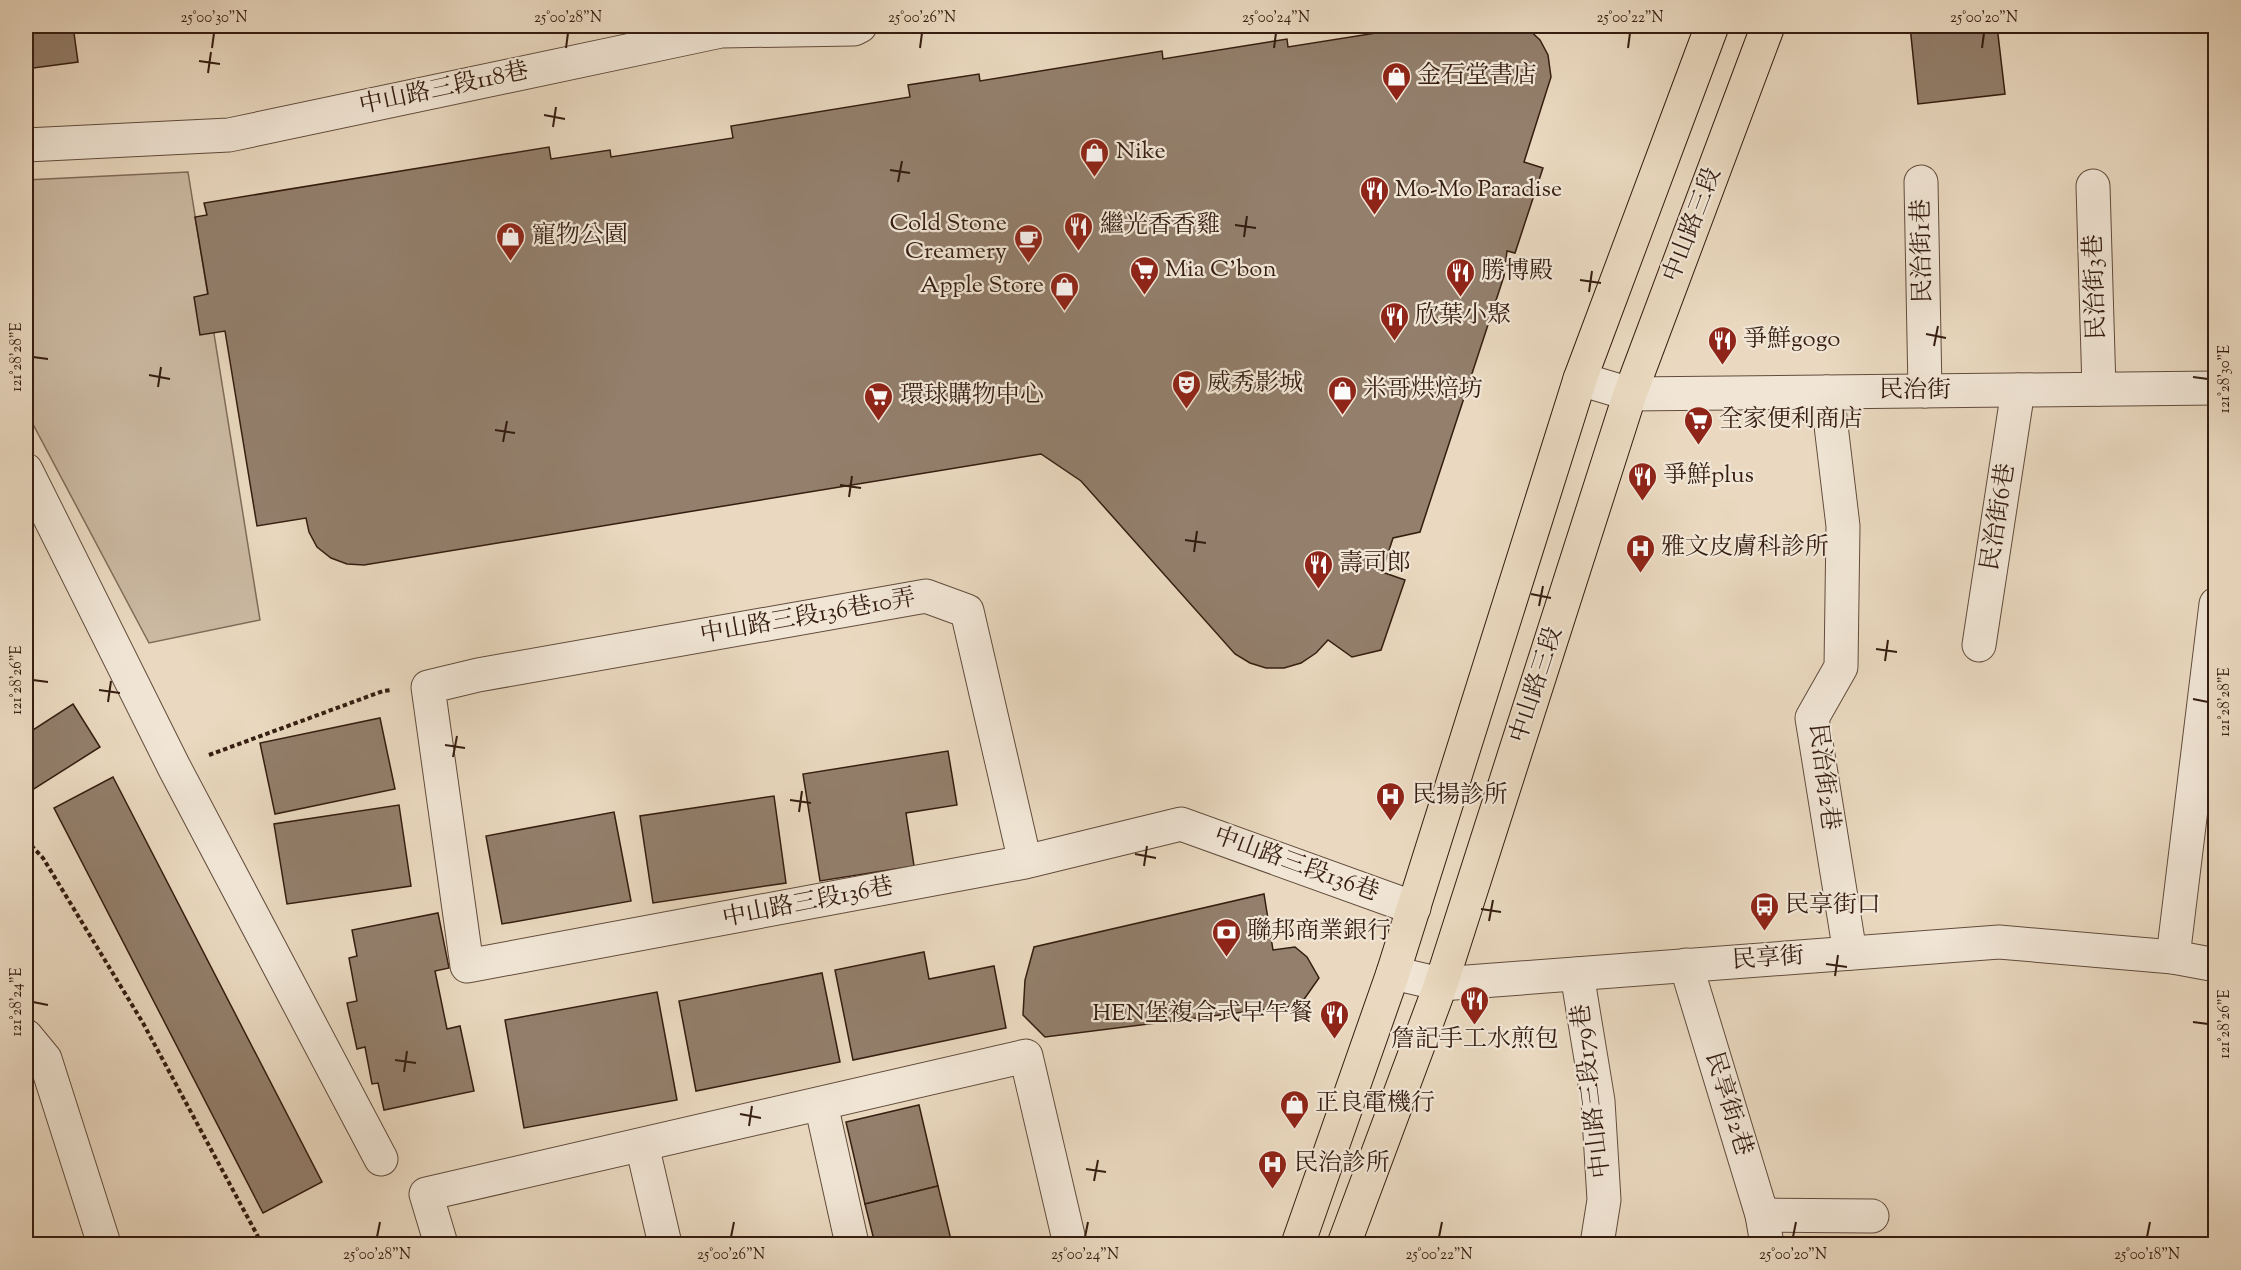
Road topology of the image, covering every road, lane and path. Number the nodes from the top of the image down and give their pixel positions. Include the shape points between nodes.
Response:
1 (860, 26) edge
2 (1712, 26) edge
3 (1768, 26) edge
4 (796, 27) edge
5 (26, 145) edge
6 (1921, 182) dead end
7 (2093, 186) dead end
8 (1580, 379) junction
9 (2216, 388) edge
10 (2099, 389) junction
11 (2018, 390) junction
12 (1925, 391) junction
13 (1827, 392) junction
14 (1630, 394) junction
15 (26, 470) edge
16 (2216, 604) edge
17 (1979, 645) dead end
18 (428, 687) junction
19 (174, 767) junction
20 (26, 840) edge
21 (1025, 862) junction
22 (1414, 908) junction
23 (1850, 953) junction
24 (2172, 957) junction
25 (1686, 965) junction
26 (2216, 965) edge
27 (1393, 973) junction
28 (1577, 974) junction
29 (1441, 984) junction
30 (32, 1054) edge
31 (821, 1104) junction
32 (642, 1145) junction
33 (381, 1159) dead end
34 (1872, 1216) dead end
35 (1765, 1230) edge
36 (104, 1245) edge
37 (262, 1245) edge
38 (441, 1245) edge
39 (665, 1245) edge
40 (852, 1245) edge
41 (1070, 1245) edge
42 (1298, 1245) edge
43 (1344, 1245) edge
44 (1597, 1245) edge

1 - 4 street, 中山路三段118巷
2 - 8 main road, 中山路三段
3 - 14 main road, 中山路三段
4 - 5 street, 中山路三段118巷 via 721,31 229,135
6 - 12 street, 民治街1巷
7 - 10 street, 民治街3巷
8 - 14 street, 民治街
8 - 22 main road, 中山路三段
9 - 10 street, 民治街
10 - 11 street, 民治街
11 - 12 street, 民治街
11 - 17 street, 民治街6巷
12 - 13 street, 民治街
13 - 14 street, 民治街
13 - 23 street, 民治街2巷 via 1843,526 1841,667 1812,718
14 - 29 main road, 中山路三段
15 - 19 street
16 - 24 street
18 - 19 path via 383,691
18 - 21 street, 中山路三段136巷10弄 via 926,596 967,611
18 - 21 street, 中山路三段136巷 via 467,966
19 - 33 street
20 - 37 path via 44,858 143,1023
21 - 22 street, 中山路三段136巷 via 1180,824
22 - 27 main road, 中山路三段
23 - 24 street, 民享街 via 1999,942
23 - 25 street, 民享街
24 - 26 street, 民享街
25 - 28 street, 民享街
25 - 35 street, 民享街2巷
27 - 29 street, 民享街
27 - 42 main road, 中山路三段
28 - 29 street, 民享街
28 - 44 street, 中山路三段179巷 via 1598,1101 1604,1200
29 - 43 main road, 中山路三段
30 - 36 street
31 - 32 street
31 - 40 street
31 - 41 street via 1026,1056
32 - 38 street via 426,1194
32 - 39 street
34 - 35 street

